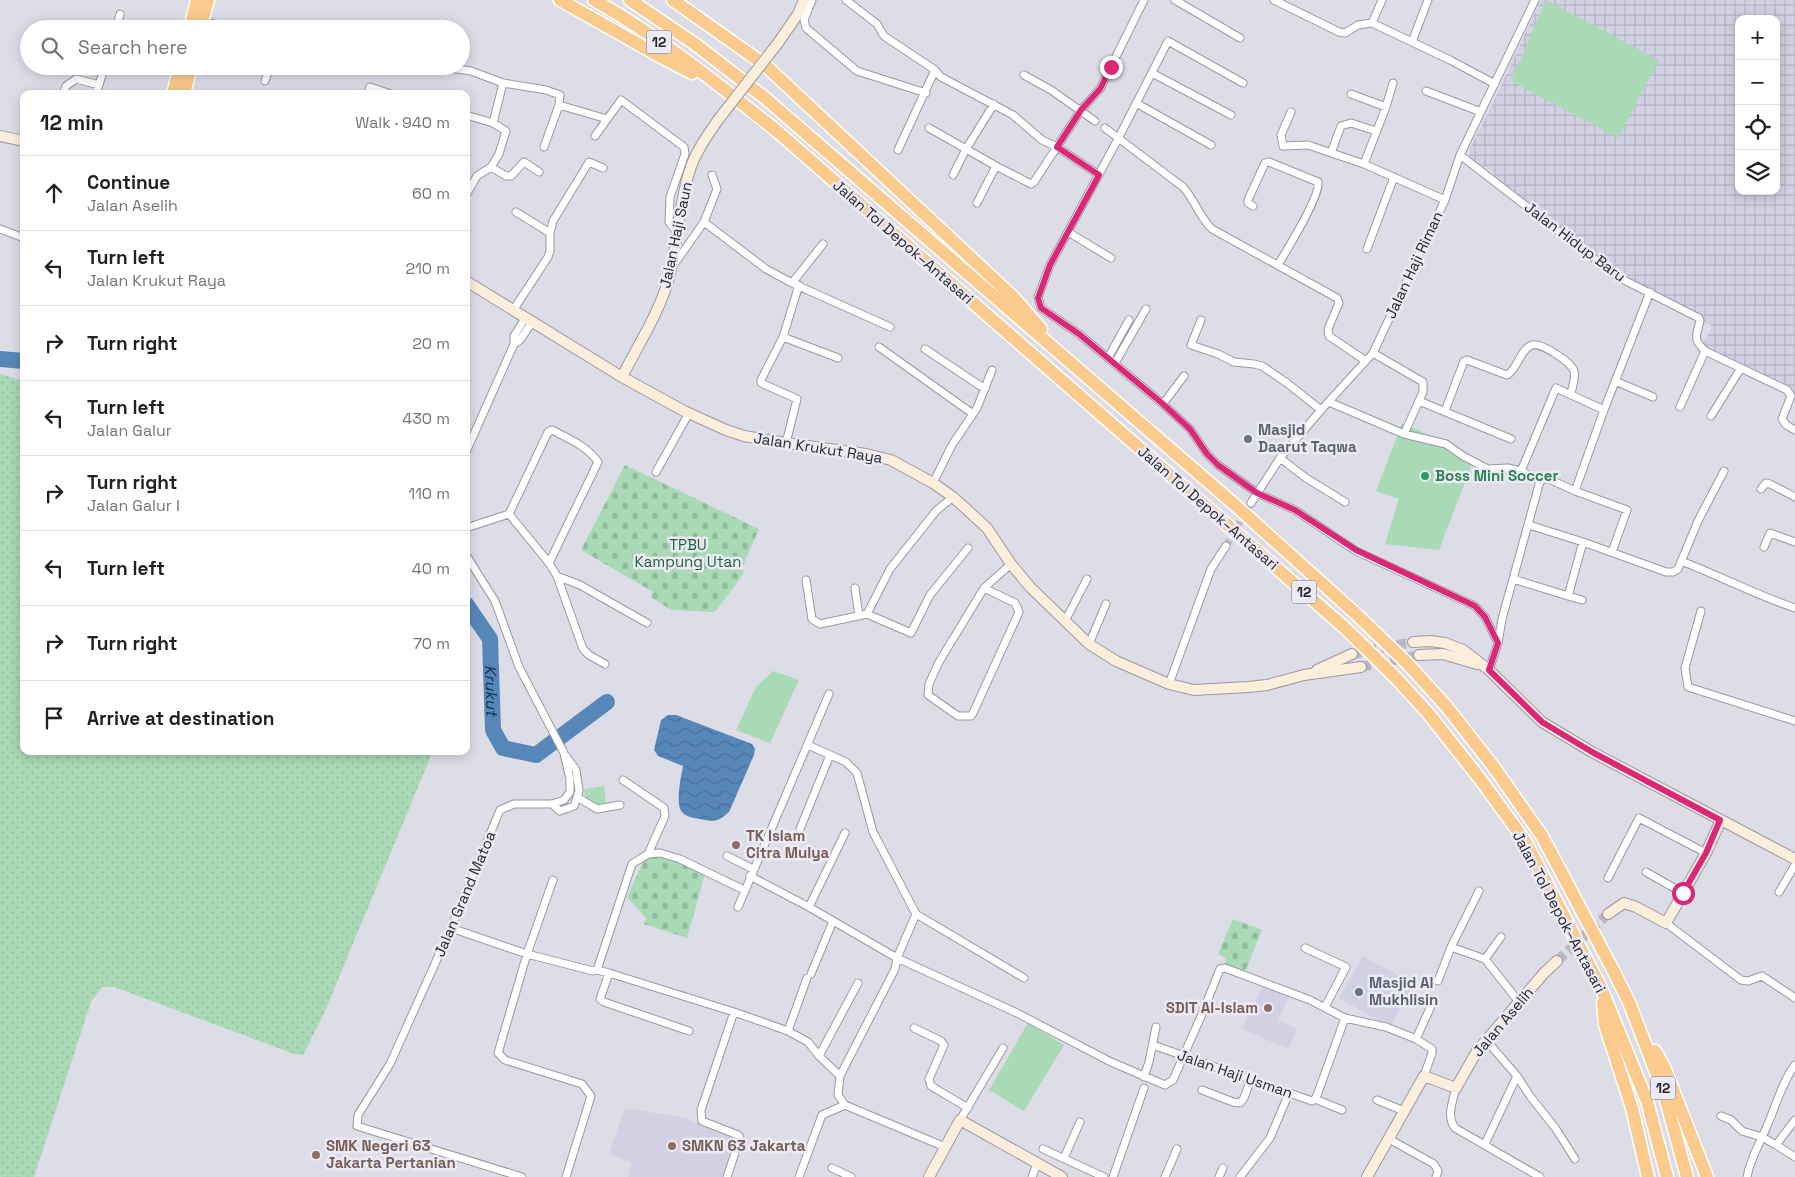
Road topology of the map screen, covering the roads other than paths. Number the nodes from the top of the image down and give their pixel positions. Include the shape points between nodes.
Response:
1 (197, 0) edge
2 (208, 0) edge
3 (560, 0) edge
4 (594, 0) edge
5 (630, 0) edge
6 (673, 0) edge
7 (804, 0) edge
8 (812, 0) edge
9 (846, 0) edge
10 (1144, 0) edge
11 (1175, 0) edge
12 (1274, 0) edge
13 (1382, 0) edge
14 (1428, 0) edge
15 (1535, 0) edge
16 (120, 14) dead end
17 (118, 20) edge
18 (192, 20) edge
19 (206, 20) edge
20 (1372, 23) junction
21 (1240, 38) dead end
22 (1412, 42) junction
23 (935, 70) junction
24 (470, 71) edge
25 (1152, 73) junction
26 (102, 75) edge
27 (178, 75) edge
28 (189, 75) edge
29 (267, 75) edge
30 (1024, 75) dead end
31 (265, 81) dead end
32 (503, 83) junction
33 (1243, 83) dead end
34 (1393, 83) dead end
35 (1495, 84) junction
36 (99, 85) junction
37 (722, 87) junction
38 (64, 90) edge
39 (97, 90) edge
40 (174, 90) edge
41 (185, 90) edge
42 (369, 90) edge
43 (379, 90) edge
44 (1426, 91) dead end
45 (926, 93) junction
46 (1351, 94) dead end
47 (1136, 103) junction
48 (994, 104) junction
49 (558, 105) junction
50 (1386, 107) junction
51 (1081, 110) junction
52 (1291, 112) dead end
53 (1481, 112) junction
54 (1231, 115) dead end
55 (470, 116) edge
56 (607, 119) junction
57 (1095, 121) dead end
58 (493, 123) junction
59 (929, 128) dead end
60 (1105, 128) dead end
61 (1376, 131) junction
62 (0, 136) edge
63 (595, 136) dead end
64 (1118, 139) junction
65 (20, 141) edge
66 (1211, 145) dead end
67 (544, 147) dead end
68 (1057, 147) junction
69 (898, 150) dead end
70 (966, 150) junction
71 (1331, 153) junction
72 (1460, 155) junction
73 (1364, 164) junction
74 (996, 166) junction
75 (491, 167) junction
76 (603, 168) dead end
77 (539, 172) dead end
78 (712, 175) dead end
79 (953, 175) dead end
80 (1099, 175) junction
81 (1394, 177) junction
82 (470, 188) edge
83 (1445, 200) junction
84 (977, 203) dead end
85 (1253, 206) dead end
86 (516, 212) dead end
87 (704, 222) junction
88 (0, 229) edge
89 (677, 232) junction
90 (1068, 232) junction
91 (550, 233) junction
92 (20, 236) edge
93 (823, 244) dead end
94 (1367, 249) dead end
95 (1111, 258) dead end
96 (1278, 265) junction
97 (671, 269) junction
98 (470, 283) edge
99 (796, 284) junction
100 (1650, 292) junction
101 (514, 309) junction
102 (1146, 309) dead end
103 (529, 319) junction
104 (1129, 320) dead end
105 (1201, 320) dead end
106 (890, 328) dead end
107 (783, 336) junction
108 (879, 347) dead end
109 (925, 349) dead end
110 (1705, 352) junction
111 (1373, 353) junction
112 (838, 358) dead end
113 (1108, 358) junction
114 (1366, 361) junction
115 (1071, 364) junction
116 (1115, 364) junction
117 (1741, 368) junction
118 (992, 370) dead end
119 (1184, 376) dead end
120 (622, 377) junction
121 (1615, 381) junction
122 (985, 389) junction
123 (1571, 394) junction
124 (1653, 397) dead end
125 (1419, 401) junction
126 (1329, 402) junction
127 (1163, 404) junction
128 (1680, 407) dead end
129 (1321, 410) junction
130 (1604, 410) junction
131 (1445, 411) junction
132 (689, 413) junction
133 (973, 414) junction
134 (1711, 416) dead end
135 (1795, 430) edge
136 (1404, 434) junction
137 (1511, 439) dead end
138 (470, 443) edge
139 (786, 443) junction
140 (1280, 458) junction
141 (1521, 471) junction
142 (1724, 471) dead end
143 (656, 472) dead end
144 (1540, 481) junction
145 (933, 483) junction
146 (1760, 489) dead end
147 (1575, 491) junction
148 (1257, 493) junction
149 (953, 497) junction
150 (1795, 497) edge
151 (1345, 502) dead end
152 (1251, 503) tunnel mouth
153 (509, 514) junction
154 (1529, 524) junction
155 (470, 527) edge
156 (1583, 542) junction
157 (1795, 542) edge
158 (1226, 546) tunnel mouth
159 (1764, 547) dead end
160 (968, 548) dead end
161 (1612, 552) junction
162 (470, 561) edge
163 (1681, 561) junction
164 (550, 563) junction
165 (1011, 564) junction
166 (557, 576) junction
167 (1087, 579) dead end
168 (1513, 579) junction
169 (806, 580) dead end
170 (855, 588) dead end
171 (984, 588) junction
172 (1568, 596) junction
173 (1582, 600) dead end
174 (1106, 604) dead end
175 (1795, 608) edge
176 (1701, 611) dead end
177 (867, 614) junction
178 (859, 616) junction
179 (1065, 621) junction
180 (647, 623) dead end
181 (1412, 642) tunnel mouth
182 (1498, 643) junction
183 (1088, 644) junction
184 (1352, 654) tunnel mouth
185 (1419, 655) tunnel mouth
186 (605, 664) dead end
187 (1361, 667) tunnel mouth
188 (1485, 668) junction
189 (1304, 675) junction
190 (1169, 684) junction
191 (829, 694) dead end
192 (1795, 721) edge
193 (808, 745) junction
194 (564, 753) junction
195 (830, 755) junction
196 (623, 780) dead end
197 (577, 797) junction
198 (552, 804) junction
199 (620, 805) dead end
200 (1720, 820) junction
201 (800, 829) dead end
202 (845, 834) dead end
203 (1706, 853) junction
204 (648, 854) junction
205 (727, 856) dead end
206 (1795, 859) edge
207 (1795, 865) edge
208 (1646, 872) dead end
209 (751, 873) junction
210 (1608, 878) dead end
211 (553, 880) dead end
212 (744, 890) junction
213 (1479, 891) dead end
214 (1779, 892) dead end
215 (1683, 893) junction
216 (738, 907) dead end
217 (809, 907) junction
218 (916, 914) junction
219 (1608, 914) tunnel mouth
220 (834, 921) junction
221 (1666, 923) junction
222 (451, 928) junction
223 (1501, 937) dead end
224 (1451, 947) junction
225 (1305, 948) dead end
226 (527, 954) junction
227 (897, 958) junction
228 (1485, 959) junction
229 (1557, 961) tunnel mouth
230 (597, 970) junction
231 (609, 973) junction
232 (1024, 978) dead end
233 (1438, 981) dead end
234 (858, 983) dead end
235 (1601, 988) junction
236 (1795, 998) edge
237 (1520, 1001) junction
238 (1629, 1002) junction
239 (1431, 1006) dead end
240 (1325, 1007) junction
241 (734, 1012) junction
242 (1345, 1018) junction
243 (914, 1028) dead end
244 (1156, 1028) dead end
245 (689, 1031) dead end
246 (788, 1031) junction
247 (1416, 1039) junction
248 (1486, 1040) junction
249 (1153, 1045) junction
250 (1003, 1048) dead end
251 (819, 1056) junction
252 (1184, 1057) junction
253 (1795, 1065) edge
254 (840, 1076) junction
255 (1424, 1076) junction
256 (1517, 1076) junction
257 (1146, 1078) junction
258 (1251, 1079) junction
259 (1144, 1088) dead end
260 (1456, 1088) junction
261 (1202, 1090) dead end
262 (1289, 1092) junction
263 (1316, 1099) junction
264 (1376, 1100) dead end
265 (845, 1106) junction
266 (968, 1108) junction
267 (1342, 1110) dead end
268 (1404, 1111) junction
269 (1721, 1116) dead end
270 (960, 1120) junction
271 (1795, 1120) edge
272 (1080, 1122) dead end
273 (1762, 1138) junction
274 (1389, 1139) junction
275 (1484, 1144) junction
276 (1776, 1145) junction
277 (945, 1147) junction
278 (1043, 1149) dead end
279 (1177, 1149) dead end
280 (1795, 1157) edge
281 (1064, 1158) junction
282 (1575, 1159) dead end
283 (1037, 1164) junction
284 (832, 1168) dead end
285 (1223, 1168) dead end
286 (522, 1177) edge
287 (566, 1177) edge
288 (727, 1177) edge
289 (800, 1177) edge
290 (852, 1177) edge
291 (929, 1177) edge
292 (1032, 1177) edge
293 (1062, 1177) edge
294 (1104, 1177) edge
295 (1113, 1177) edge
296 (1165, 1177) edge
297 (1218, 1177) edge
298 (1240, 1177) edge
299 (1367, 1177) edge
300 (1436, 1177) edge
301 (1540, 1177) edge
302 (1648, 1177) edge
303 (1667, 1177) edge
304 (1687, 1177) edge
305 (1707, 1177) edge
306 (1747, 1177) edge

1 - 18 highway
2 - 19 highway
3 - 37 highway via 660,57
4 - 37 highway, Jalan Tol Depok–Antasari / 12
5 - 115 highway, Jalan Tol Depok–Antasari / 12 via 695,44 765,98
6 - 115 highway via 765,65 1013,297
7 - 89 street, Jalan Haji Saun, bridge via 778,43 700,148 689,171
8 - 45 street via 804,20 806,28 851,68 870,77
9 - 23 street via 877,24 884,36
10 - 51 street via 1100,89
11 - 21 street
12 - 20 street via 1339,32 1345,33 1358,25
13 - 20 street
14 - 22 street
15 - 35 street, Jalan Haji Riman
16 - 17 street
20 - 22 street
22 - 35 street
23 - 45 street
23 - 48 street via 941,77
24 - 32 street
25 - 33 street via 1168,42
25 - 47 street
25 - 54 street
26 - 36 street
27 - 40 highway
28 - 41 highway
29 - 31 street
30 - 51 street
32 - 49 street via 560,95
32 - 58 street
34 - 50 street
35 - 53 street, Jalan Haji Riman
36 - 38 street via 76,79
36 - 39 street
37 - 235 highway, Jalan Tol Depok–Antasari / 12 via 778,132 1345,628 1395,677 1480,779 1525,842
42 - 43 street via 370,87
44 - 53 street
45 - 69 street
46 - 50 street
47 - 64 street
47 - 66 street
48 - 68 street via 1016,116 1042,140
48 - 70 street
49 - 56 street
49 - 67 street
50 - 61 street
51 - 57 street
51 - 68 street
52 - 71 street via 1281,135 1283,146 1308,145
53 - 72 street, Jalan Haji Riman
55 - 58 street
56 - 63 street
56 - 89 street via 621,100 684,147 685,154 670,197 669,222
58 - 75 street via 506,131
59 - 70 street
60 - 64 street
61 - 71 street via 1346,123 1341,126
61 - 73 street
62 - 65 street
64 - 80 street
64 - 96 street via 1183,187 1212,229
68 - 74 street via 1033,183
68 - 80 street
70 - 74 street
70 - 79 street
71 - 73 street
72 - 83 street, Jalan Haji Riman
72 - 100 street, Jalan Hidup Baru via 1618,277
73 - 81 street
74 - 84 street
75 - 77 street via 511,176 524,162
75 - 82 street via 478,176
76 - 91 street via 589,162 553,221
78 - 87 street via 717,189
80 - 90 street
81 - 83 street
81 - 94 street
83 - 111 street, Jalan Haji Riman
85 - 96 street via 1248,200 1265,163 1318,182 1310,208
86 - 91 street
87 - 97 street
87 - 99 street via 766,269
88 - 92 street
89 - 97 street, Jalan Haji Saun
90 - 95 street
90 - 113 street via 1050,265 1038,298 1041,308
91 - 101 street via 548,257
93 - 99 street
96 - 114 street via 1337,298 1339,303 1328,328 1329,336
97 - 120 street, Jalan Haji Saun via 662,298
98 - 101 street, Jalan Krukut Raya
99 - 106 street
99 - 107 street
100 - 110 street, Jalan Hidup Baru via 1700,319 1696,338
100 - 121 street
101 - 103 street, Jalan Krukut Raya
102 - 116 street
103 - 120 street, Jalan Krukut Raya
103 - 138 street via 514,336 514,344
104 - 113 street
105 - 129 street via 1190,345 1234,362 1262,366
107 - 112 street
107 - 139 street via 760,380 796,399
108 - 133 street
109 - 122 street
110 - 117 street
110 - 128 street
111 - 114 street, Jalan Haji Riman
111 - 125 street via 1423,382
113 - 116 street
114 - 126 street, Jalan Haji Riman
115 - 238 highway, Jalan Tol Depok–Antasari / 12 via 1356,614 1446,706 1542,836
116 - 127 street
117 - 134 street
117 - 135 street via 1787,390 1791,396 1782,419
118 - 122 street
119 - 127 street
120 - 132 street, Jalan Krukut Raya
121 - 124 street
121 - 130 street
122 - 133 street
123 - 130 street
123 - 131 street via 1575,374 1570,365 1561,357 1532,345 1507,375 1464,361
123 - 141 street via 1554,389
125 - 131 street
125 - 136 street
126 - 129 street, Jalan Haji Riman
126 - 136 street
127 - 148 street via 1190,429 1218,465
129 - 140 street, Jalan Haji Riman
130 - 147 street
131 - 137 street
132 - 139 street, Jalan Krukut Raya via 735,433
132 - 143 street
133 - 145 street via 952,445
136 - 141 street via 1446,444 1488,469
139 - 145 street, Jalan Krukut Raya via 891,460
140 - 148 street, Jalan Haji Riman
140 - 151 street
141 - 144 street
142 - 163 street
144 - 147 street via 1547,478
144 - 154 street
145 - 149 street, Jalan Krukut Raya
146 - 150 street via 1766,483
147 - 161 street via 1627,510
148 - 152 street, Jalan Haji Riman
148 - 182 street via 1295,510 1356,550 1475,606 1485,617
149 - 165 street, Jalan Krukut Raya via 987,528
149 - 177 street via 936,511 890,569
153 - 155 street
153 - 164 street
153 - 164 street via 548,432 552,430 591,452 598,462
154 - 156 street
154 - 168 street
156 - 161 street
156 - 172 street
157 - 159 street via 1770,533
158 - 190 street via 1211,569
160 - 177 street via 930,595 911,633
161 - 163 street via 1670,572 1676,571
162 - 194 street via 495,601 519,667
163 - 175 street
164 - 166 street
165 - 171 street
165 - 179 street, Jalan Krukut Raya
166 - 180 street via 580,584
166 - 186 street via 583,649
167 - 179 street
168 - 172 street
168 - 182 street
169 - 178 street via 812,619 820,624
170 - 178 street
171 - 171 street via 929,684 928,695 958,716 974,713 1019,612 1015,603
172 - 173 street
174 - 183 street
176 - 192 street via 1685,668 1688,687
177 - 178 street
179 - 183 street, Jalan Krukut Raya
181 - 188 street via 1445,643 1464,650
182 - 188 street
183 - 190 street, Jalan Krukut Raya
184 - 189 street, Jalan Krukut Raya
185 - 188 street via 1443,654
187 - 189 street, Jalan Krukut Raya
188 - 200 street via 1542,722
189 - 190 street, Jalan Krukut Raya via 1248,687 1194,690
191 - 193 street
193 - 195 street
193 - 209 street
194 - 197 street via 576,770
194 - 198 street via 570,792 564,800
195 - 201 street
195 - 218 street via 846,762 857,773 873,832
196 - 204 street via 664,808 665,816
197 - 198 street, Jalan Grand Matoa via 574,806 560,811
197 - 199 street via 597,809
198 - 222 street, Jalan Grand Matoa via 514,804 500,810
200 - 203 street
200 - 206 street
202 - 217 street
203 - 210 street via 1639,818
203 - 215 street
204 - 212 street via 660,853 680,859
204 - 230 street via 632,864
205 - 209 street
207 - 214 street
208 - 215 street
209 - 212 street
209 - 217 street
211 - 226 street
212 - 216 street
213 - 224 street
215 - 221 street
217 - 220 street
218 - 227 street
218 - 232 street
219 - 221 street via 1624,903
220 - 227 street
220 - 246 street
221 - 236 street via 1741,980 1762,976
222 - 226 street
222 - 286 street, Jalan Grand Matoa via 390,1064 358,1116 358,1126
223 - 228 street
224 - 228 street
224 - 233 street
225 - 240 street via 1346,967
226 - 230 street
226 - 287 street via 498,1053 505,1060 582,1084 591,1096
227 - 254 street via 895,969
227 - 257 street via 1009,1009
228 - 237 street
229 - 237 street, Jalan Aselih
230 - 231 street
231 - 241 street
231 - 245 street via 601,993 600,999 604,1002
234 - 251 street
235 - 302 highway via 1605,1025 1632,1108
235 - 303 highway, Jalan Tol Depok–Antasari / 12 via 1647,1101
237 - 248 street, Jalan Aselih
238 - 304 highway, Jalan Tol Depok–Antasari / 12 via 1664,1093
238 - 305 highway via 1664,1067
239 - 247 street
240 - 242 street
240 - 252 street via 1221,968
241 - 246 street
241 - 288 street via 701,1110 702,1121 740,1138
242 - 247 street via 1386,1027
242 - 263 street
243 - 266 street via 941,1041 944,1046 929,1079 931,1086
244 - 249 street
246 - 251 street via 808,1042
247 - 255 street via 1432,1049
248 - 256 street
248 - 260 street, Jalan Aselih
249 - 252 street, Jalan Haji Usman
249 - 257 street
250 - 266 street
251 - 254 street
252 - 257 street via 1173,1080 1165,1085
252 - 258 street, Jalan Haji Usman
253 - 273 street
254 - 265 street via 838,1095
255 - 260 street
255 - 268 street
256 - 275 street
256 - 282 street
258 - 261 street via 1240,1103
258 - 262 street, Jalan Haji Usman
259 - 295 street
260 - 275 street via 1451,1122 1455,1128
262 - 263 street, Jalan Haji Usman via 1312,1101
262 - 298 street via 1270,1138
263 - 267 street, Jalan Haji Usman
264 - 268 street
265 - 277 street
265 - 289 street via 822,1115
266 - 270 street
268 - 274 street
269 - 273 street
270 - 277 street
270 - 283 street
271 - 276 street
272 - 281 street
273 - 276 street
273 - 306 street via 1748,1167
274 - 299 street
274 - 300 street via 1434,1164 1438,1171
275 - 301 street
276 - 280 street
277 - 291 street
278 - 281 street
279 - 296 street
281 - 294 street
283 - 292 street
283 - 293 street
284 - 290 street
285 - 297 street

